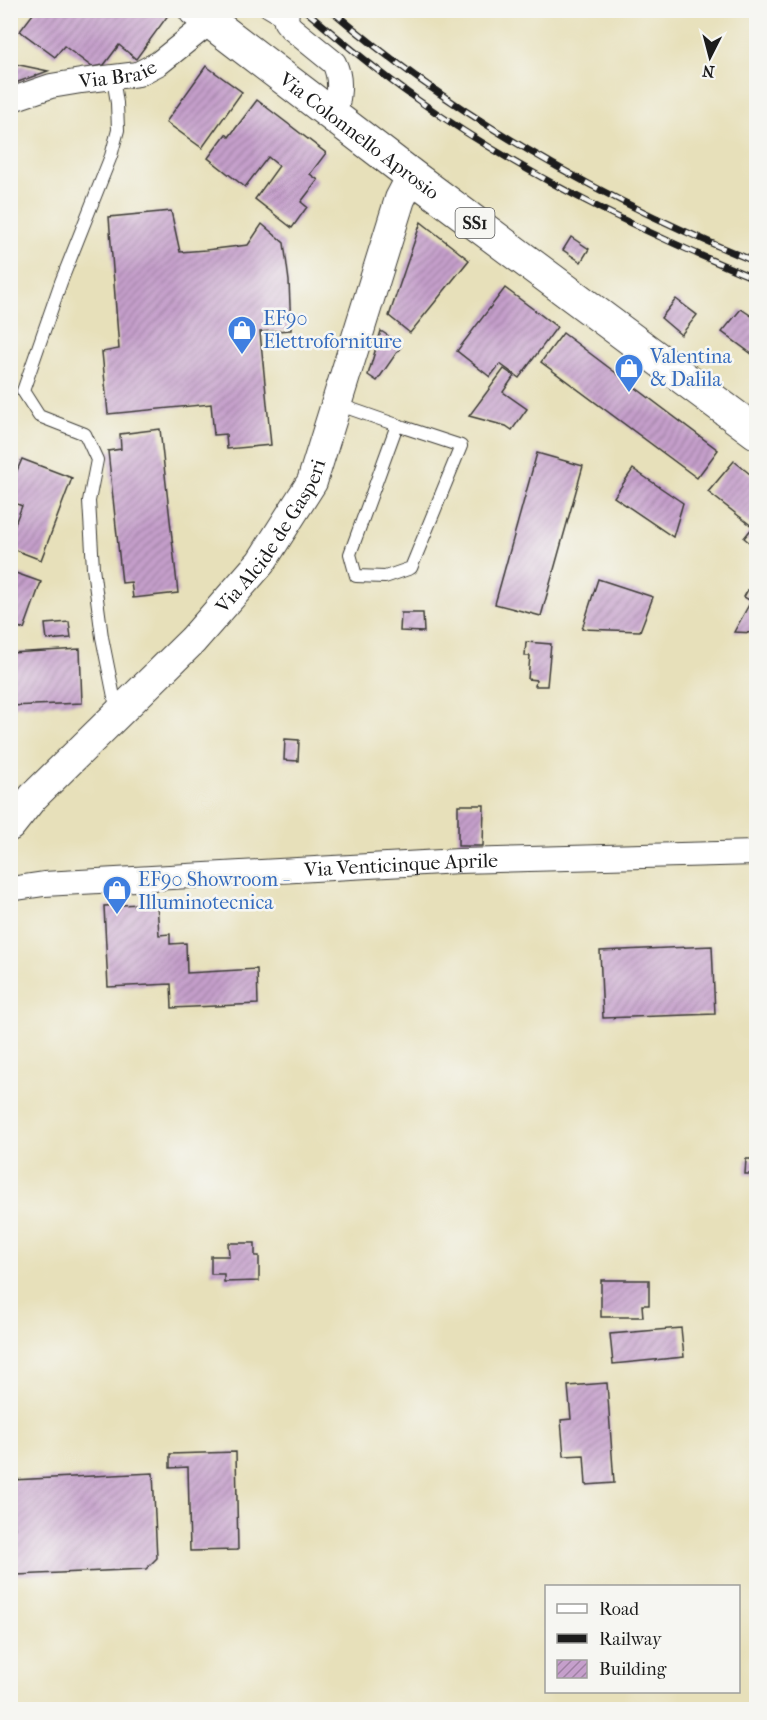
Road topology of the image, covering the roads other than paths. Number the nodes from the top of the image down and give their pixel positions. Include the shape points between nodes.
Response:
1 (209, 14) edge
2 (280, 14) edge
3 (113, 78) junction
4 (10, 100) edge
5 (335, 117) junction
6 (412, 176) junction
7 (336, 404) junction
8 (397, 425) junction
9 (756, 432) edge
10 (118, 713) junction
11 (10, 826) edge
12 (756, 853) edge
13 (10, 889) edge

1 - 3 street, Via Braie via 159,63 138,74
1 - 5 main road, Via Colonnello Aprosio / SS1
2 - 5 street via 334,63 340,88
3 - 4 street, Via Braie via 51,86
3 - 10 lane via 118,130 111,156 23,391 39,416 85,434 97,460 89,501 93,568
5 - 6 main road, Via Colonnello Aprosio / SS1
6 - 7 street, Via Alcide de Gasperi via 400,200
6 - 9 main road, Via Colonnello Aprosio / SS1
7 - 8 lane
7 - 10 street, Via Alcide de Gasperi via 312,482 261,562 193,640
8 - 8 lane via 350,554 356,576 385,578 411,567 461,446
10 - 11 street, Via Alcide de Gasperi via 33,797
12 - 13 street, Via Venticinque Aprile via 459,861

